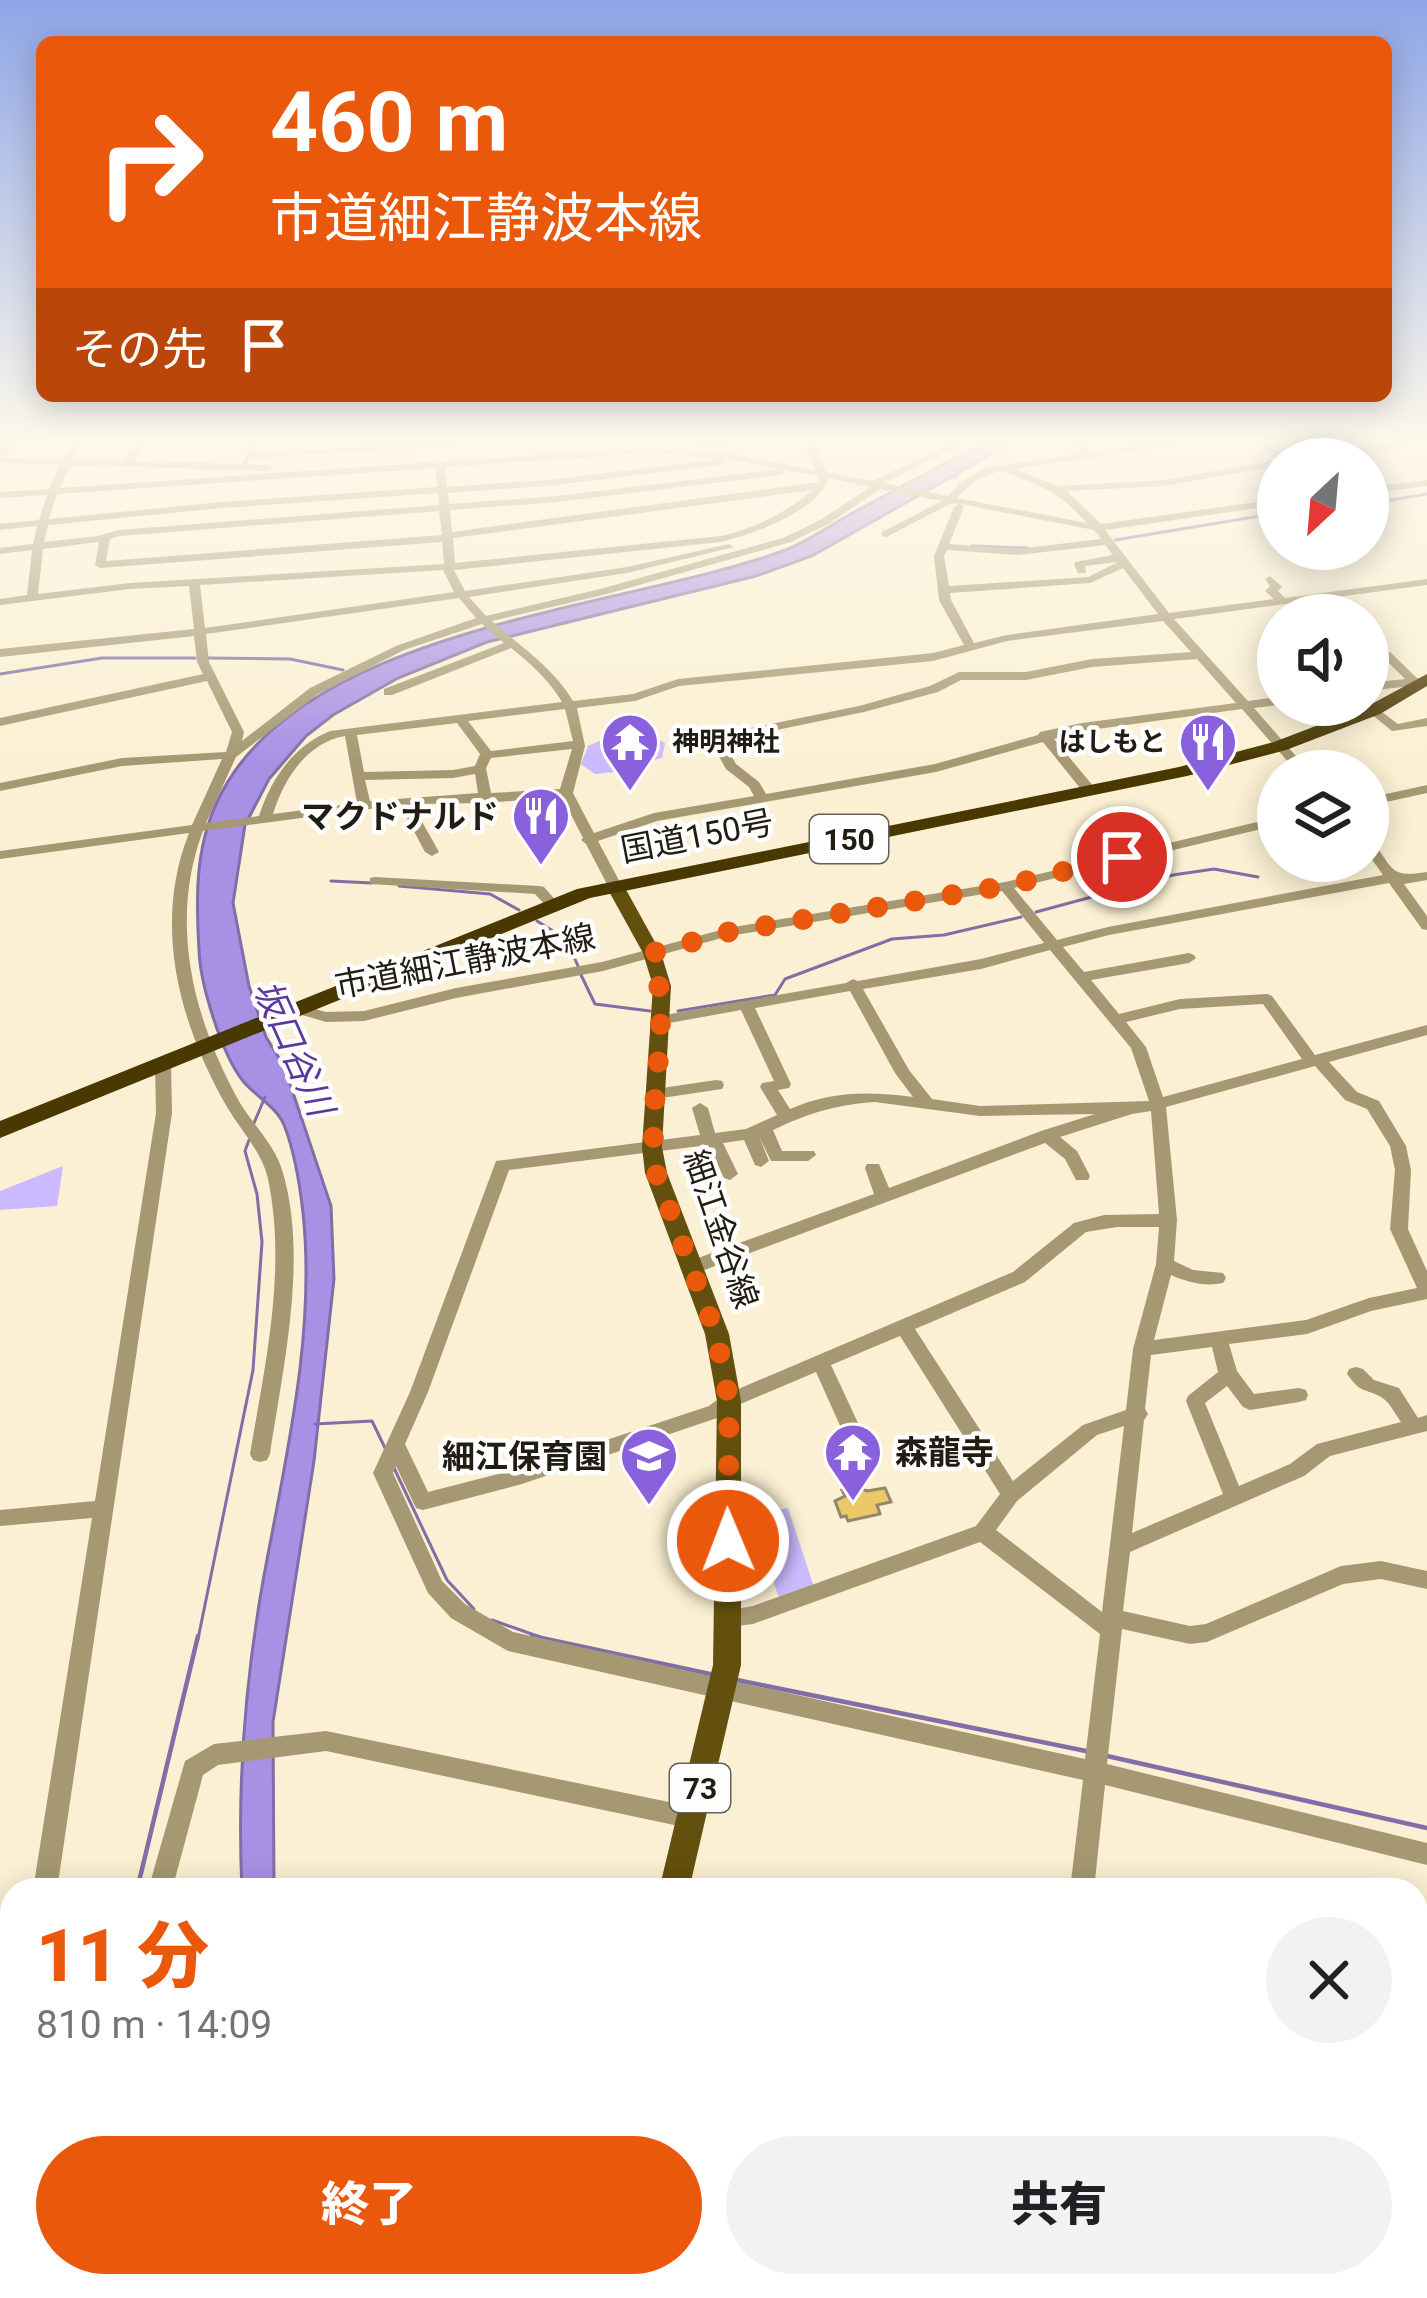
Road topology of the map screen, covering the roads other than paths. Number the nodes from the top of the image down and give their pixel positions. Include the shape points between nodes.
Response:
1 (41, 546) edge
2 (103, 546) edge
3 (333, 546) edge
4 (448, 546) edge
5 (634, 546) edge
6 (733, 546) edge
7 (765, 546) edge
8 (1061, 546) edge
9 (1063, 546) edge
10 (1112, 546) edge
11 (36, 547) junction
12 (943, 547) joint
13 (0, 550) edge
14 (1018, 553) junction
15 (1123, 560) junction
16 (448, 567) junction
17 (1270, 579) dead end
18 (194, 582) junction
19 (1427, 582) edge
20 (1043, 584) junction
21 (945, 590) junction
22 (456, 592) junction
23 (1274, 594) edge
24 (1360, 594) edge
25 (32, 598) junction
26 (0, 602) edge
27 (1257, 606) edge
28 (1166, 616) junction
29 (482, 620) junction
30 (200, 633) junction
31 (510, 643) junction
32 (971, 647) junction
33 (0, 653) edge
34 (1199, 655) junction
35 (1389, 657) edge
36 (208, 677) junction
37 (1421, 681) edge
38 (1389, 685) edge
39 (388, 692) dead end
40 (1389, 701) edge
41 (568, 704) junction
42 (1257, 704) edge
43 (1244, 706) junction
44 (461, 720) junction
45 (0, 722) edge
46 (1389, 722) edge
47 (1427, 722) edge
48 (1332, 726) edge
49 (350, 732) junction
50 (1043, 735) junction
51 (579, 744) junction
52 (1280, 746) junction
53 (1284, 750) edge
54 (230, 754) junction
55 (483, 762) junction
56 (359, 776) junction
57 (0, 787) edge
58 (1427, 789) edge
59 (1089, 790) junction
60 (566, 793) junction
61 (761, 797) junction
62 (1389, 797) edge
63 (484, 799) junction
64 (404, 801) junction
65 (364, 806) junction
66 (266, 817) junction
67 (1257, 826) edge
68 (196, 827) junction
69 (588, 840) junction
70 (432, 852) dead end
71 (0, 855) edge
72 (1389, 869) edge
73 (1427, 876) edge
74 (1397, 879) junction
75 (375, 881) dead end
76 (615, 886) junction
77 (1005, 886) junction
78 (552, 904) junction
79 (1427, 926) edge
80 (1054, 946) junction
81 (652, 953) junction
82 (1189, 958) dead end
83 (1080, 977) junction
84 (853, 984) junction
85 (746, 1004) junction
86 (286, 1013) junction
87 (664, 1019) junction
88 (1115, 1020) junction
89 (1427, 1030) edge
90 (203, 1047) junction
91 (1314, 1060) junction
92 (163, 1064) junction
93 (716, 1084) dead end
94 (656, 1094) junction
95 (926, 1103) junction
96 (1151, 1106) junction
97 (700, 1108) dead end
98 (787, 1118) junction
99 (0, 1130) edge
100 (757, 1131) junction
101 (1047, 1135) junction
102 (711, 1139) junction
103 (652, 1147) junction
104 (808, 1155) dead end
105 (760, 1161) dead end
106 (873, 1168) dead end
107 (730, 1174) dead end
108 (1082, 1176) dead end
109 (883, 1196) junction
110 (1168, 1220) junction
111 (1166, 1264) junction
112 (693, 1267) junction
113 (1217, 1278) dead end
114 (1427, 1291) edge
115 (904, 1325) junction
116 (1219, 1340) junction
117 (1142, 1349) junction
118 (820, 1360) junction
119 (1228, 1374) junction
120 (1356, 1374) dead end
121 (1299, 1396) dead end
122 (729, 1401) junction
123 (1138, 1414) junction
124 (1420, 1424) edge
125 (260, 1454) dead end
126 (392, 1454) junction
127 (862, 1454) dead end
128 (1011, 1495) junction
129 (1233, 1495) junction
130 (102, 1509) junction
131 (0, 1518) edge
132 (983, 1532) junction
133 (1123, 1546) junction
134 (1427, 1580) edge
135 (730, 1618) junction
136 (1114, 1625) junction
137 (724, 1680) junction
138 (1097, 1760) junction
139 (693, 1818) junction
140 (1427, 1854) edge
141 (47, 1878) edge
142 (163, 1878) edge
143 (677, 1878) edge
144 (1083, 1878) edge

1 - 11 street
2 - 3 street via 100,565
4 - 16 street
5 - 16 street
6 - 22 street
7 - 29 street
8 - 14 street
9 - 15 street via 1081,567
10 - 15 street
11 - 13 street
11 - 25 street
12 - 14 street
12 - 21 street
14 - 20 street
15 - 20 street via 1090,580
15 - 28 street
16 - 18 street
16 - 22 street
17 - 23 street
18 - 25 street
18 - 30 street
19 - 24 street
20 - 21 street
21 - 32 street
22 - 29 street
22 - 30 street
25 - 26 street
27 - 28 street
28 - 32 street
28 - 34 street
29 - 31 street
29 - 54 street via 400,648 314,691
30 - 33 street
30 - 36 street
31 - 39 street
31 - 41 street via 561,683
32 - 41 street
34 - 43 street
34 - 61 street via 959,676 860,709 715,739
35 - 37 street
36 - 45 street
36 - 54 street via 238,732
37 - 38 street
37 - 40 highway, 国道150号 / 150
41 - 44 street
41 - 51 street
42 - 43 street
43 - 50 street
43 - 52 street
44 - 49 street
44 - 55 street
46 - 47 street
48 - 52 highway, 国道150号 / 150
49 - 56 street
49 - 66 street via 315,741
50 - 59 street
50 - 61 street via 936,768
51 - 55 street
51 - 60 street
52 - 53 street
52 - 59 highway, 国道150号 / 150
54 - 57 street via 122,762
54 - 68 street
55 - 56 street via 453,774
55 - 63 street
56 - 65 street
58 - 62 street
59 - 76 highway, 国道150号 / 150
60 - 63 street
60 - 69 street
61 - 69 street via 654,817
63 - 64 street
64 - 65 street
64 - 70 street
65 - 66 street
66 - 68 street
67 - 77 street, 市道細江静波本線
68 - 71 street
68 - 90 street via 181,931 188,1012
69 - 76 street
72 - 74 street
73 - 74 street
74 - 79 street
74 - 80 street
75 - 78 street via 539,890
76 - 78 highway, 国道150号 / 150
76 - 81 main road, 細江金谷線 / 73
77 - 80 street
77 - 81 street, 市道細江静波本線 via 728,932
78 - 86 highway, 国道150号 / 150
80 - 83 street
80 - 84 street
81 - 86 street, 市道細江静波本線 via 364,1016
81 - 87 main road, 細江金谷線 / 73
82 - 83 street
83 - 88 street
84 - 85 street
84 - 95 street
85 - 87 street
85 - 98 street via 783,1084 768,1088
86 - 90 highway, 国道150号 / 150
87 - 94 main road, 細江金谷線 / 73
88 - 91 street via 1180,1004 1267,999
88 - 96 street via 1138,1047
89 - 91 street
90 - 92 highway, 国道150号 / 150
90 - 125 street via 274,1170 278,1336
91 - 96 street
91 - 114 street via 1372,1105 1398,1146 1399,1229
92 - 99 highway, 国道150号 / 150
92 - 130 street via 164,1113
93 - 94 street
94 - 103 main road, 細江金谷線 / 73
95 - 96 street via 994,1112
95 - 98 street via 840,1100
96 - 101 street
96 - 110 street
97 - 102 street
98 - 100 street
100 - 102 street
100 - 104 street via 776,1157
100 - 105 street
101 - 108 street
101 - 109 street
102 - 103 street
102 - 107 street
103 - 112 main road, 細江金谷線 / 73
103 - 126 street via 502,1165
106 - 109 street
109 - 112 street
110 - 111 street
110 - 115 street via 1088,1224 1032,1271
111 - 113 street
111 - 117 street
112 - 122 main road, 細江金谷線 / 73
114 - 116 street via 1307,1327
115 - 118 street
115 - 128 street
116 - 117 street
116 - 119 street
117 - 123 street
118 - 122 street
118 - 127 street
119 - 121 street via 1250,1402
119 - 129 street via 1195,1401
120 - 124 street via 1392,1393
122 - 126 street via 585,1456 423,1502
122 - 135 main road, 細江金谷線 / 73
123 - 128 street via 1090,1430
123 - 133 street
124 - 129 street via 1324,1450
126 - 137 street via 435,1587 458,1611 543,1652
128 - 132 street
129 - 133 street
130 - 131 street
130 - 141 street
132 - 135 street
132 - 136 street
133 - 136 street
134 - 136 street via 1381,1570 1341,1576 1207,1633
135 - 137 main road, 細江金谷線 / 73
136 - 138 street
137 - 138 street
137 - 139 main road, 細江金谷線 / 73
138 - 140 street
138 - 144 street
139 - 142 street via 326,1742 214,1755 193,1768
139 - 143 main road, 細江金谷線 / 73

